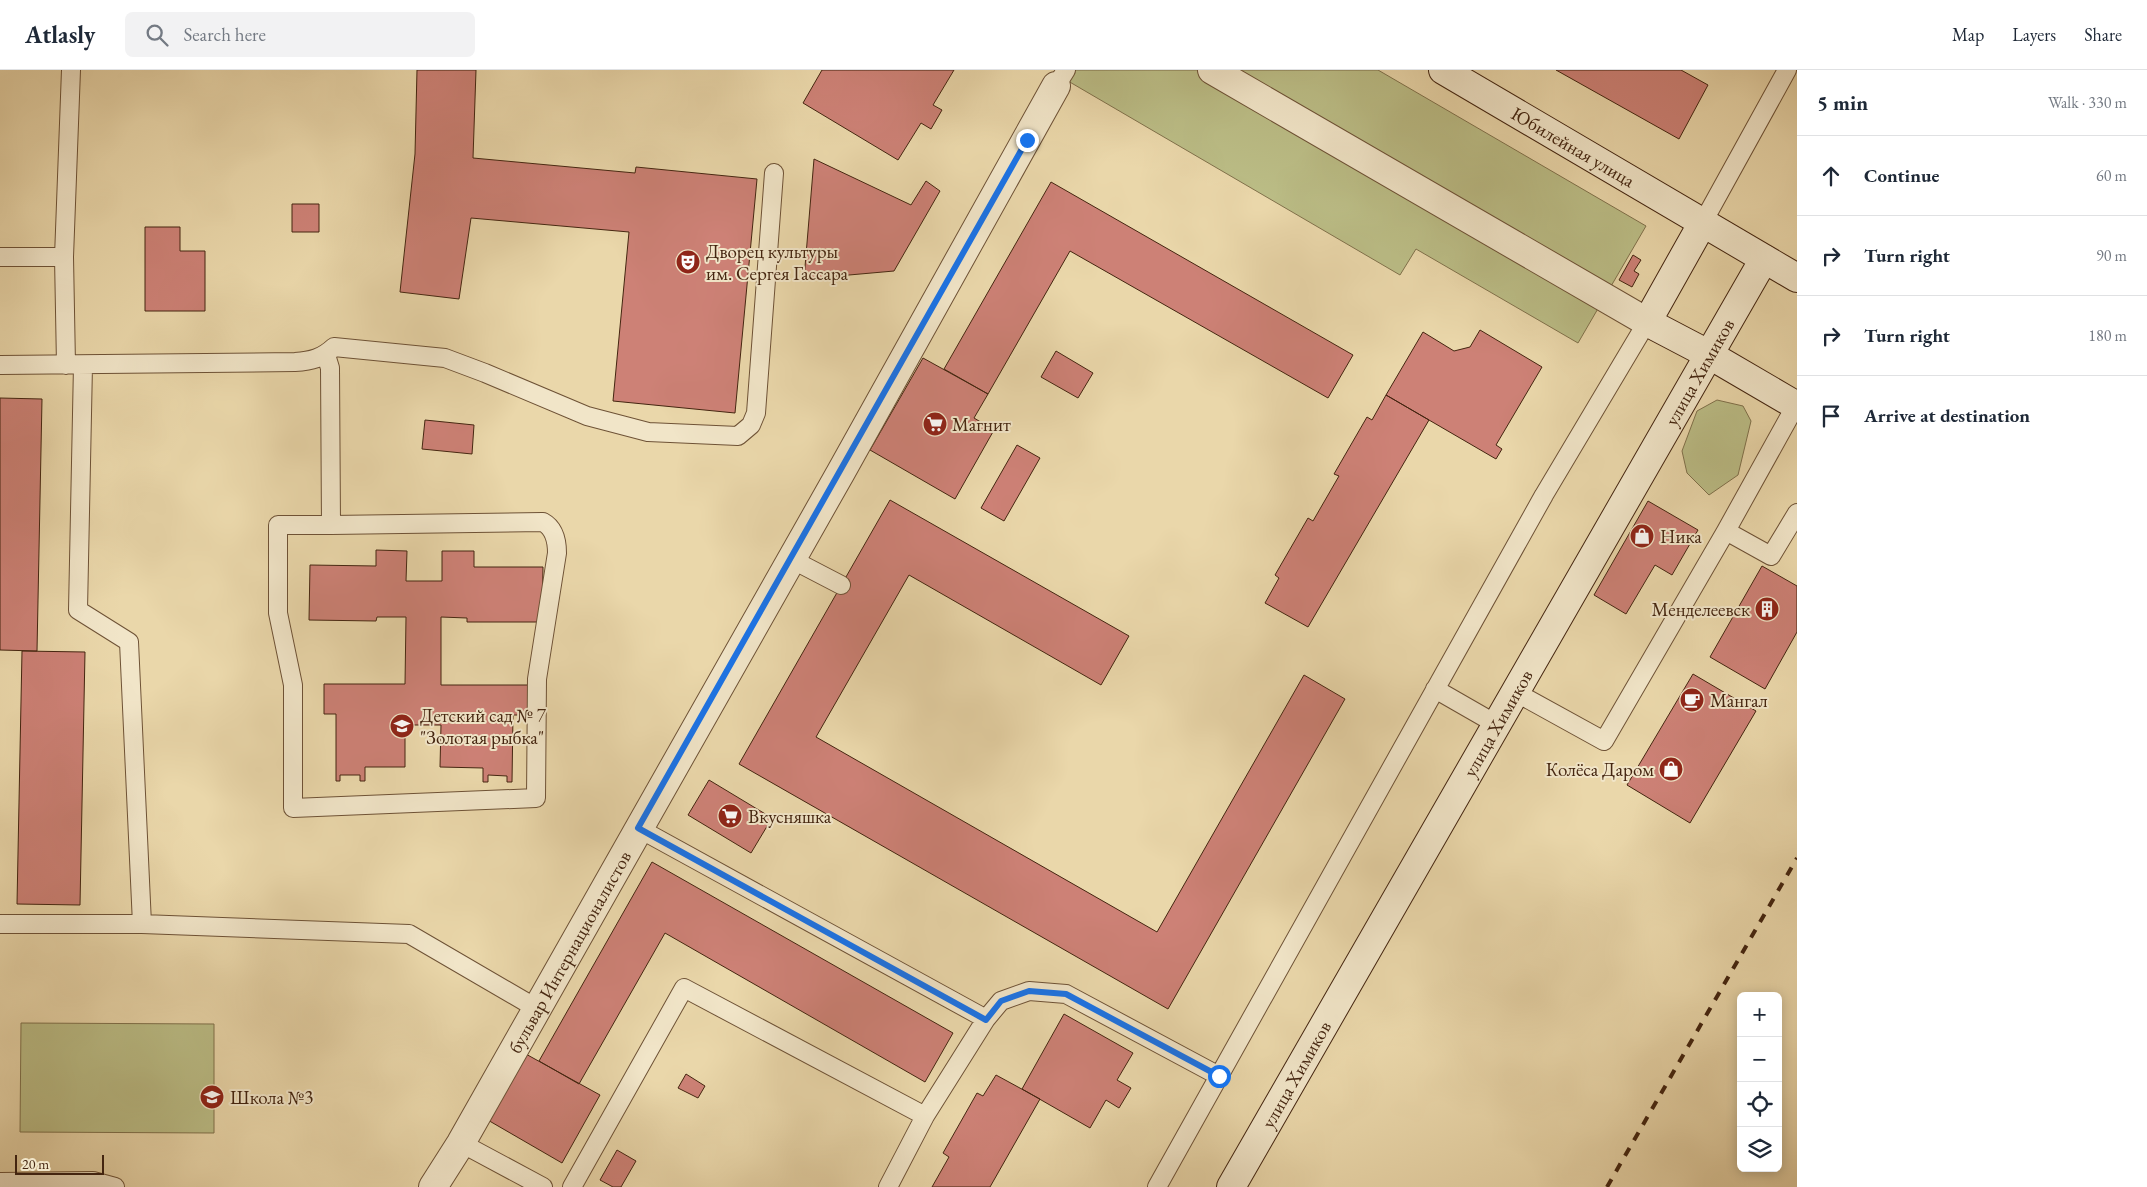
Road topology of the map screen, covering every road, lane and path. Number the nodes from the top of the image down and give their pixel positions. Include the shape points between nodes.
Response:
1 (71, 70) edge
2 (1212, 70) edge
3 (1443, 70) edge
4 (1787, 70) edge
5 (1061, 78) edge
6 (774, 173) dead end
7 (1702, 224) junction
8 (0, 257) edge
9 (64, 257) junction
10 (1764, 259) junction
11 (1797, 278) edge
12 (1647, 322) junction
13 (1708, 354) junction
14 (326, 355) junction
15 (0, 364) edge
16 (74, 365) junction
17 (1796, 405) edge
18 (1797, 514) edge
19 (331, 525) junction
20 (1726, 531) junction
21 (791, 559) junction
22 (841, 585) dead end
23 (1435, 689) junction
24 (1515, 692) junction
25 (1496, 724) junction
26 (638, 828) junction
27 (0, 924) edge
28 (142, 924) junction
29 (536, 1008) junction
30 (986, 1020) junction
31 (1219, 1076) junction
32 (925, 1116) junction
33 (461, 1143) junction
34 (0, 1182) edge
35 (115, 1187) edge
36 (432, 1187) edge
37 (543, 1187) edge
38 (572, 1187) edge
39 (888, 1187) edge
40 (1156, 1187) edge
41 (1231, 1187) edge

1 - 9 lane
2 - 12 street
3 - 7 street, Юбилейная улица
4 - 7 lane
5 - 21 street, бульвар Интернационалистов
6 - 14 lane via 756,413 751,425 738,436 648,432 605,421 445,358 334,347
7 - 10 street, Юбилейная улица
7 - 12 street
8 - 9 lane
9 - 16 lane
10 - 11 street, Юбилейная улица
10 - 13 street, улица Химиков
12 - 13 street
12 - 23 lane via 1544,495
13 - 17 street
13 - 24 street, улица Химиков
14 - 16 lane via 312,361 295,362
14 - 19 lane via 330,368
15 - 16 lane
16 - 28 lane via 78,610 129,642
17 - 20 lane
18 - 20 lane via 1771,556
19 - 19 lane via 278,525 278,612 294,685 293,808 536,798 537,679 557,553 557,542 550,526 543,522
20 - 24 lane via 1604,741
21 - 22 lane
21 - 26 street, бульвар Интернационалистов
23 - 25 lane
23 - 31 lane
24 - 25 street, улица Химиков
25 - 41 street, улица Химиков
26 - 29 street, бульвар Интернационалистов
26 - 30 lane
27 - 28 lane
28 - 29 lane via 409,934
29 - 33 street, бульвар Интернационалистов
30 - 31 lane via 1001,1001 1029,991 1066,994
30 - 32 lane
31 - 40 lane
32 - 38 lane via 684,988
32 - 39 lane
33 - 36 street, бульвар Интернационалистов
33 - 37 lane
34 - 35 lane via 93,1181

